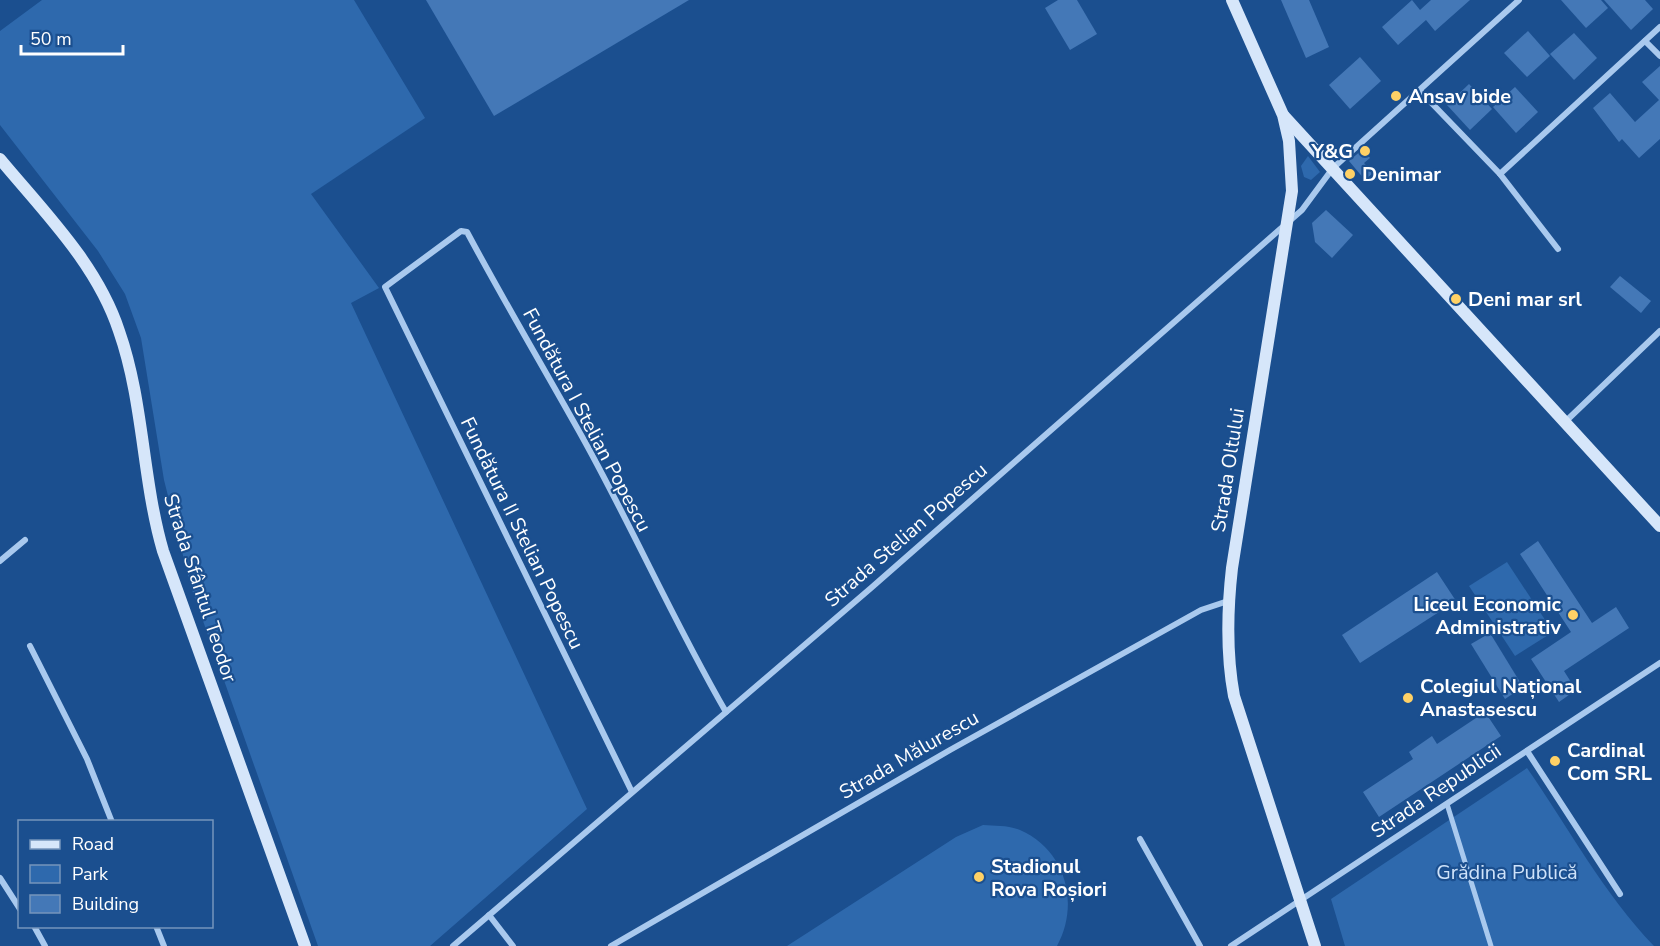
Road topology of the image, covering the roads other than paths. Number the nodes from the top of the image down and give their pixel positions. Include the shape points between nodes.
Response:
1 (1232, 0) edge
2 (1519, 0) edge
3 (1660, 27) edge
4 (1645, 40) junction
5 (1660, 56) edge
6 (1420, 91) junction
7 (1283, 115) junction
8 (0, 159) edge
9 (1333, 168) junction
10 (1500, 174) junction
11 (1289, 221) junction
12 (1558, 249) dead end
13 (385, 287) joint
14 (1660, 331) edge
15 (1565, 422) junction
16 (1660, 526) edge
17 (25, 540) dead end
18 (0, 561) edge
19 (1228, 601) junction
20 (30, 646) dead end
21 (1660, 663) edge
22 (726, 712) junction
23 (1527, 751) junction
24 (632, 792) junction
25 (1447, 804) junction
26 (111, 820) edge
27 (1140, 839) dead end
28 (0, 878) edge
29 (1620, 894) dead end
30 (1301, 900) junction
31 (18, 906) edge
32 (489, 915) junction
33 (35, 928) edge
34 (156, 928) edge
35 (45, 946) edge
36 (164, 946) edge
37 (305, 946) edge
38 (453, 946) edge
39 (513, 946) edge
40 (611, 946) edge
41 (1200, 946) edge
42 (1231, 946) edge
43 (1315, 946) edge
44 (1491, 946) edge

1 - 7 main road, Strada Oltului
2 - 6 street, Strada Stelian Popescu
3 - 4 street
4 - 5 street
4 - 10 street
6 - 9 street, Strada Stelian Popescu
6 - 10 street
7 - 9 main road
7 - 11 main road, Strada Oltului via 1292,165
8 - 37 main road, Strada Sfântul Teodor via 84,262 119,329 134,387 149,495 161,541 191,635
9 - 11 street, Strada Stelian Popescu
9 - 15 main road
10 - 12 street
11 - 19 main road, Strada Oltului
11 - 22 street, Strada Stelian Popescu
13 - 22 street, Fundătura I Stelian Popescu via 461,231 467,232 585,442 684,640
13 - 24 street, Fundătura II Stelian Popescu
14 - 15 street
15 - 16 main road
17 - 18 street
19 - 30 main road, Strada Oltului via 1228,664 1234,696
19 - 40 street, Strada Mălurescu via 1201,610 992,726
20 - 26 street via 87,759
21 - 23 street, Strada Republicii
22 - 24 street, Strada Stelian Popescu
23 - 25 street, Strada Republicii
23 - 29 street
24 - 32 street, Strada Stelian Popescu
25 - 30 street, Strada Republicii
25 - 44 street
27 - 41 street
28 - 31 street
30 - 42 street, Strada Republicii
30 - 43 main road, Strada Oltului
32 - 38 street, Strada Stelian Popescu
32 - 39 street
33 - 35 street
34 - 36 street

